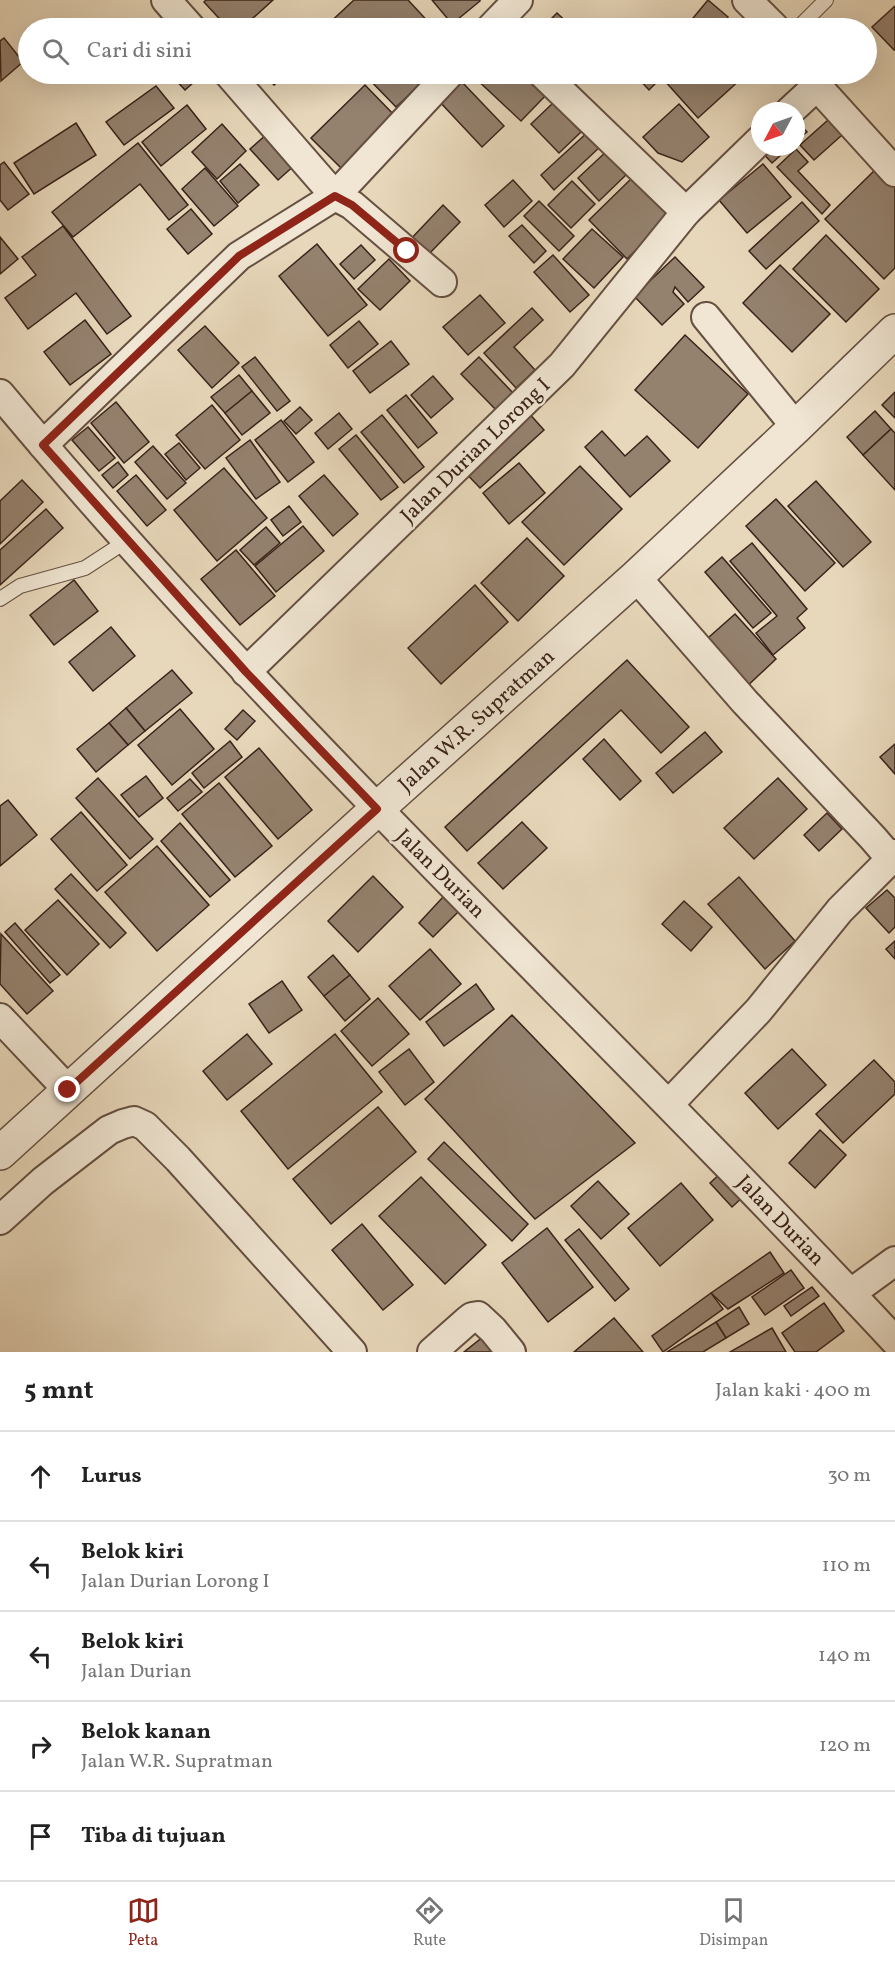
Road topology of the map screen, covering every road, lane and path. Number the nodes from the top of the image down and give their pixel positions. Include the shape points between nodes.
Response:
1 (166, 0) edge
2 (518, 0) edge
3 (747, 0) edge
4 (826, 0) edge
5 (182, 18) edge
6 (503, 18) edge
7 (765, 18) edge
8 (808, 18) edge
9 (239, 84) edge
10 (440, 84) edge
11 (553, 84) edge
12 (810, 84) edge
13 (817, 84) edge
14 (797, 102) edge
15 (751, 149) edge
16 (895, 172) edge
17 (335, 196) junction
18 (686, 212) junction
19 (442, 282) dead end
20 (706, 317) dead end
21 (895, 331) edge
22 (0, 394) edge
23 (796, 428) junction
24 (43, 445) junction
25 (128, 540) junction
26 (636, 577) junction
27 (0, 600) edge
28 (246, 672) junction
29 (377, 809) junction
30 (893, 856) edge
31 (0, 1018) edge
32 (68, 1090) junction
33 (669, 1104) junction
34 (0, 1153) edge
35 (0, 1220) edge
36 (895, 1261) edge
37 (851, 1293) junction
38 (895, 1341) edge
39 (352, 1352) edge
40 (432, 1352) edge
41 (511, 1352) edge

1 - 5 street
2 - 6 street
3 - 7 street
4 - 8 lane
9 - 17 street
10 - 17 street
11 - 18 street
12 - 14 street
13 - 16 street
15 - 18 street, Jalan Durian Lorong I
17 - 19 street via 352,205
17 - 24 street via 239,256
18 - 28 street, Jalan Durian Lorong I via 561,365
20 - 23 street
21 - 23 street, Jalan W.R. Supratman
22 - 24 street, Jalan Durian
23 - 26 street, Jalan W.R. Supratman
24 - 25 street, Jalan Durian
25 - 27 lane via 85,568 20,586
25 - 28 street, Jalan Durian
26 - 29 street, Jalan W.R. Supratman
26 - 30 street via 745,702
28 - 29 street, Jalan Durian
29 - 32 street, Jalan W.R. Supratman
29 - 33 street, Jalan Durian
30 - 33 street via 840,910 758,1011
31 - 32 street
32 - 34 street, Jalan W.R. Supratman
33 - 37 street, Jalan Durian
35 - 39 street via 109,1130 134,1121 145,1126 178,1159
36 - 37 street
37 - 38 street, Jalan Durian
40 - 41 street via 478,1316

